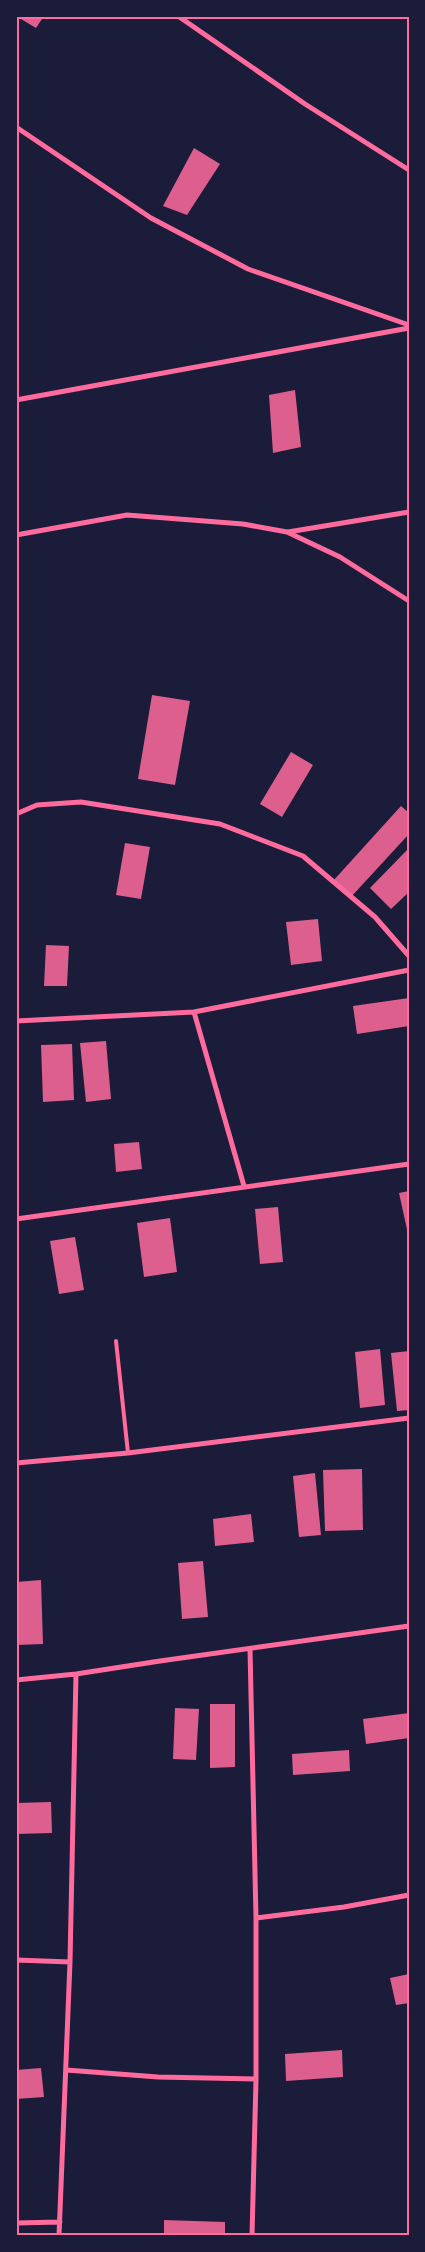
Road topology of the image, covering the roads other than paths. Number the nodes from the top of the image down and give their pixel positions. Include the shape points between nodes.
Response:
1 (178, 16) edge
2 (16, 127) edge
3 (409, 170) edge
4 (409, 326) edge
5 (16, 400) edge
6 (409, 512) edge
7 (287, 532) junction
8 (16, 535) edge
9 (409, 601) edge
10 (16, 814) edge
11 (409, 956) edge
12 (409, 970) edge
13 (194, 1012) junction
14 (16, 1022) edge
15 (409, 1164) edge
16 (244, 1186) junction
17 (16, 1219) edge
18 (116, 1341) dead end
19 (409, 1418) edge
20 (128, 1453) junction
21 (16, 1463) edge
22 (409, 1626) edge
23 (250, 1648) junction
24 (76, 1674) junction
25 (16, 1680) edge
26 (409, 1895) edge
27 (256, 1918) junction
28 (16, 1960) edge
29 (70, 1962) junction
30 (66, 2070) junction
31 (256, 2079) junction
32 (60, 2222) junction
33 (16, 2223) edge
34 (59, 2236) edge
35 (252, 2236) edge

1 - 3 street via 305,104
2 - 4 street via 151,218 248,269
4 - 5 street
6 - 7 street
7 - 8 street via 243,524 127,515
7 - 9 street via 340,557
10 - 11 street via 37,805 81,802 220,824 303,856 375,917
12 - 13 street
13 - 14 street
13 - 16 street
15 - 16 street
16 - 17 street
18 - 20 lane
19 - 20 street
20 - 21 street
22 - 23 street
23 - 24 street
23 - 27 street
24 - 25 street
24 - 29 street
26 - 27 street
27 - 31 street
28 - 29 street
29 - 30 street
30 - 31 street via 158,2077
30 - 32 street
31 - 35 street
32 - 33 street
32 - 34 street

